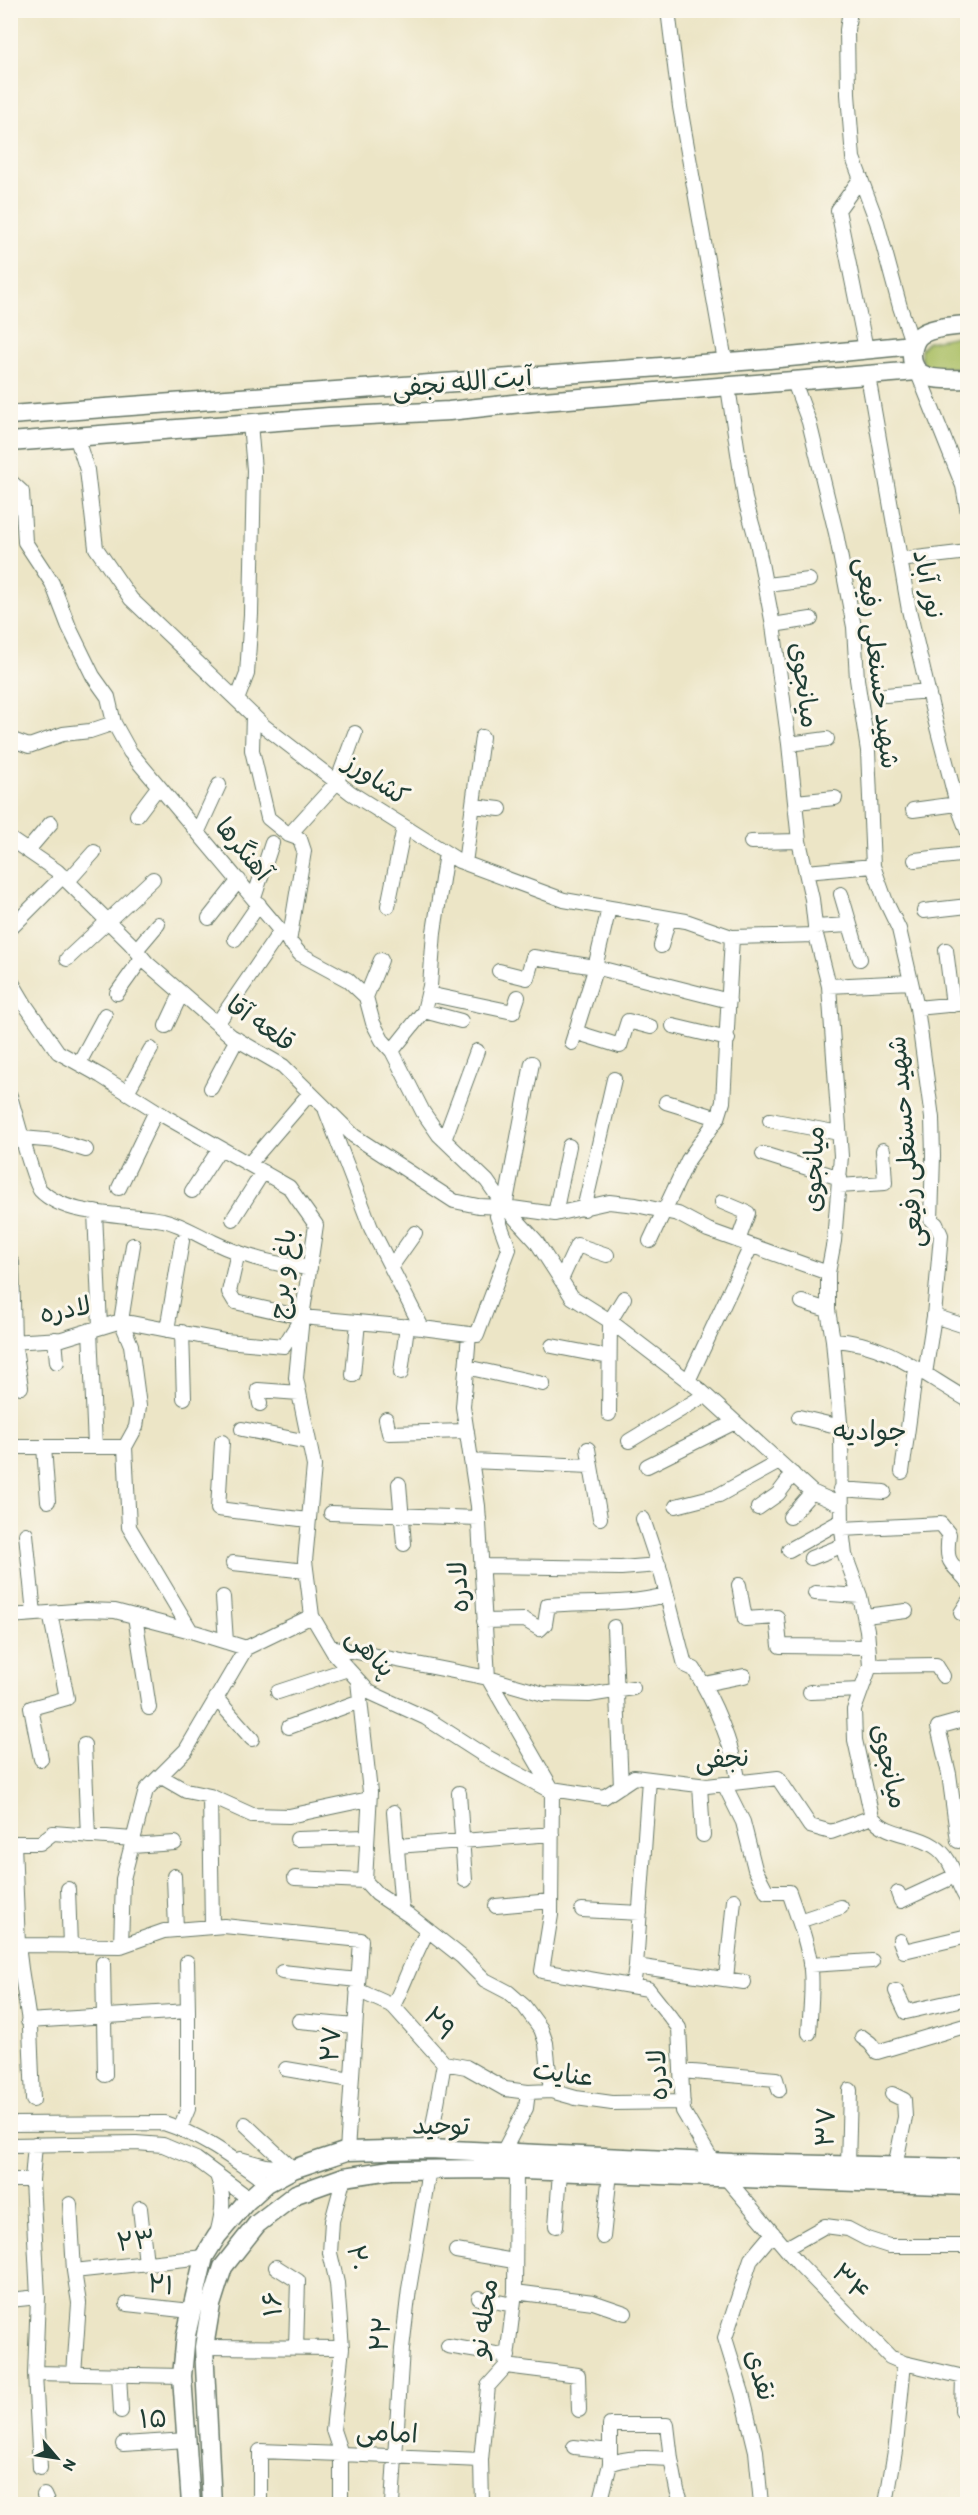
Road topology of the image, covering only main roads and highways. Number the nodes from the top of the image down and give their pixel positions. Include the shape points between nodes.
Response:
1 (968, 317) edge
2 (968, 325) edge
3 (947, 328) junction
4 (914, 345) junction
5 (887, 348) junction
6 (917, 371) junction
7 (892, 373) junction
8 (965, 380) edge
9 (379, 387) junction
10 (358, 388) junction
11 (10, 415) edge
12 (380, 415) junction
13 (361, 416) junction
14 (10, 442) edge
15 (645, 2167) junction
16 (968, 2168) edge
17 (968, 2186) edge
18 (191, 2505) edge
19 (212, 2505) edge

1 - 3 main road
2 - 3 main road
3 - 4 main road via 924,332
4 - 5 main road, آیت الله نجفی
4 - 6 main road via 912,357
5 - 7 main road via 895,359
5 - 9 main road, آیت الله نجفی
6 - 7 main road, آیت الله نجفی
6 - 8 main road via 936,379
7 - 12 main road, آیت الله نجفی
9 - 10 main road, آیت الله نجفی
9 - 12 main road
10 - 11 main road, آیت الله نجفی
10 - 13 main road
12 - 13 main road, آیت الله نجفی
13 - 14 main road, آیت الله نجفی
15 - 16 main road, توحید via 713,2162
15 - 17 main road, توحید via 726,2178
15 - 18 main road, توحید via 503,2152 347,2151 293,2169 267,2183 217,2236 204,2257 191,2311 182,2376
15 - 19 main road, توحید via 610,2173 390,2170 344,2177 296,2194 257,2224 223,2267 210,2305 204,2347

